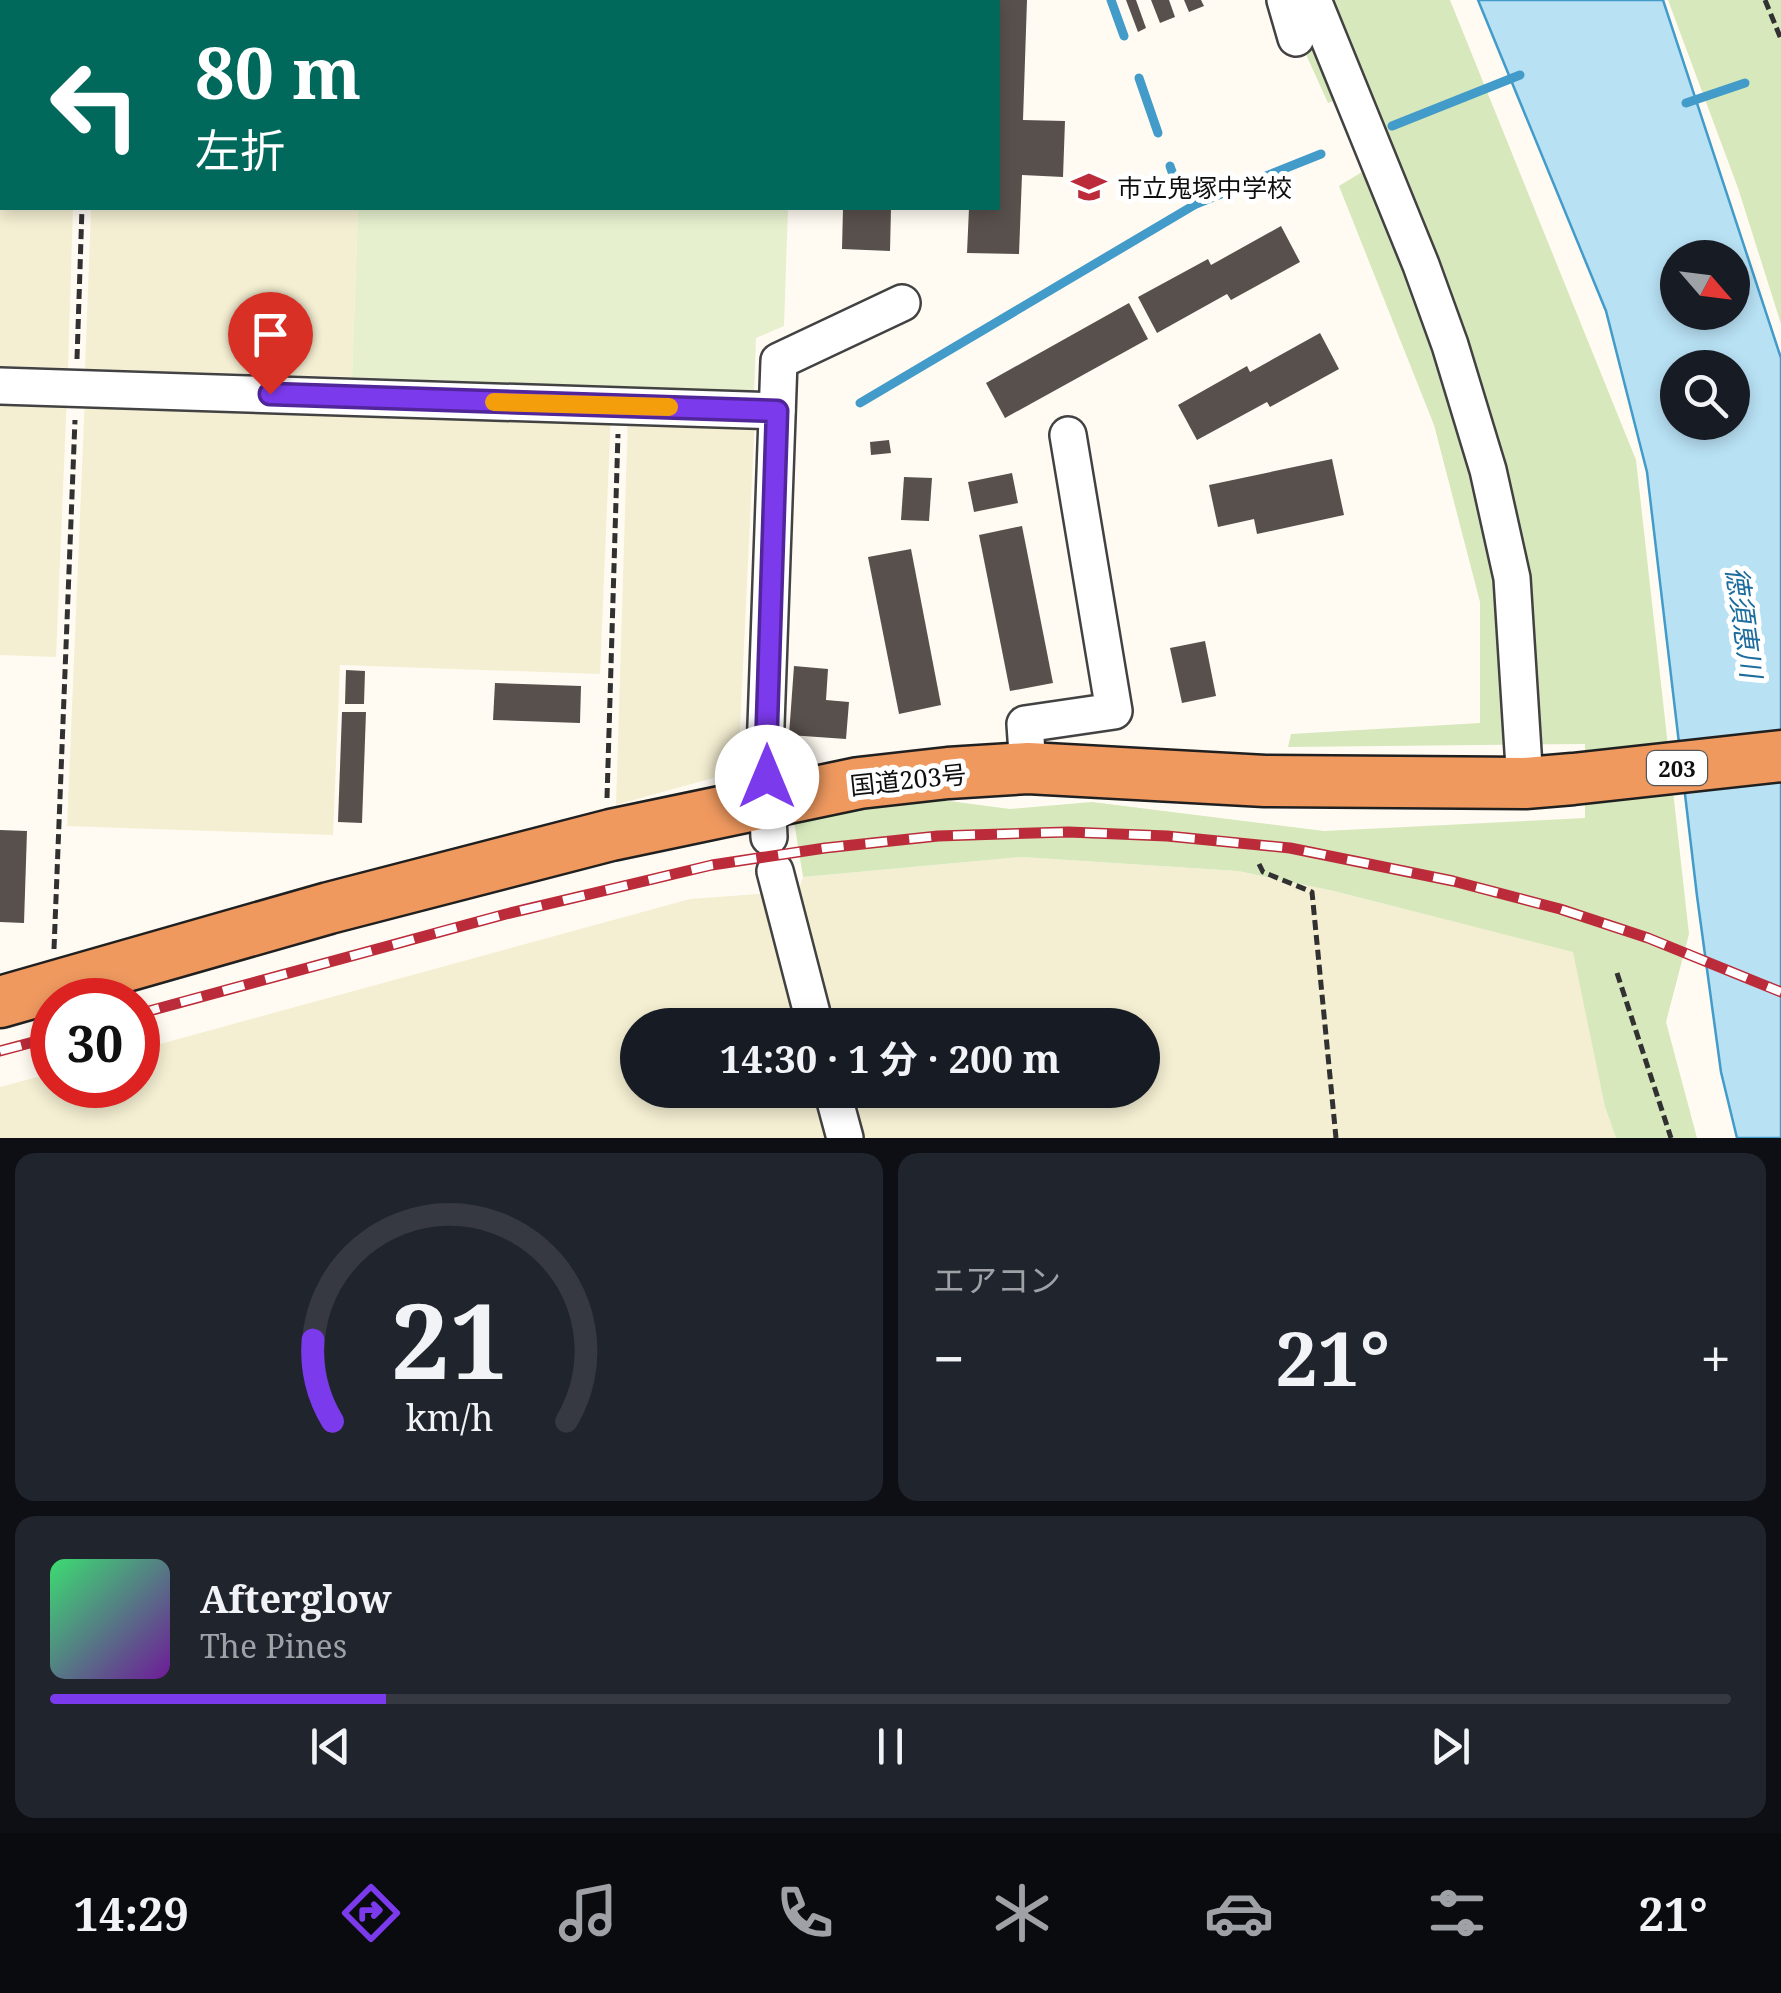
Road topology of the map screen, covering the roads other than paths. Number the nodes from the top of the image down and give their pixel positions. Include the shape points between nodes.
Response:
1 (1285, 0) edge
2 (1312, 0) edge
3 (1296, 38) dead end
4 (902, 303) dead end
5 (0, 386) edge
6 (777, 411) junction
7 (1068, 436) dead end
8 (1781, 756) edge
9 (1028, 768) junction
10 (1549, 781) junction
11 (771, 836) junction
12 (0, 1002) edge
13 (811, 1008) edge
14 (837, 1108) edge
15 (845, 1138) edge

1 - 3 street
2 - 10 street via 1421,265 1488,470
4 - 6 street via 779,361
5 - 6 street
6 - 11 street via 766,753
7 - 9 street via 1114,711 1026,724
8 - 10 highway, 国道203号 / 203
9 - 10 highway, 国道203号 / 203 via 1264,781
9 - 11 highway, 国道203号 / 203 via 859,783
11 - 12 highway, 国道203号 / 203 via 611,835
11 - 13 street
14 - 15 street

